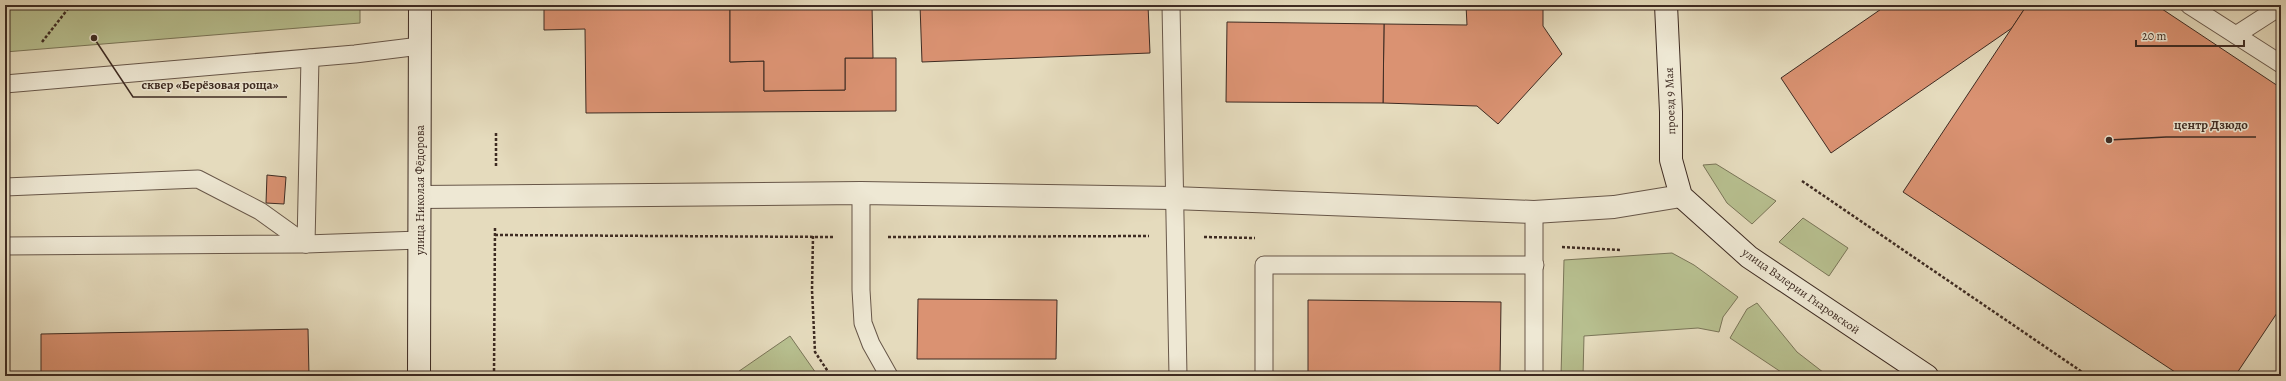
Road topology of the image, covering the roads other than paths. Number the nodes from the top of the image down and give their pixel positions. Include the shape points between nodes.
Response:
1 (420, 5) edge
2 (1171, 5) edge
3 (1666, 5) edge
4 (2189, 5) edge
5 (2281, 6) edge
6 (2236, 35) junction
7 (420, 46) junction
8 (310, 58) junction
9 (2281, 64) edge
10 (5, 84) edge
11 (5, 187) edge
12 (861, 193) junction
13 (1681, 196) junction
14 (420, 197) junction
15 (1173, 198) junction
16 (1534, 212) junction
17 (420, 240) junction
18 (306, 244) junction
19 (5, 246) edge
20 (1535, 265) junction
21 (419, 376) edge
22 (890, 376) edge
23 (1178, 376) edge
24 (1264, 376) edge
25 (1534, 376) edge
26 (1927, 376) edge

1 - 7 street, улица Николая Фёдорова
2 - 15 lane
3 - 13 street, проезд 9 Мая via 1671,160
4 - 6 lane
5 - 6 lane
6 - 9 lane
7 - 8 lane
7 - 14 street, улица Николая Фёдорова
8 - 10 lane
8 - 18 lane
11 - 18 lane via 198,179 260,211
12 - 14 street
12 - 15 street
12 - 22 lane via 863,323 871,344
13 - 16 street via 1614,207
13 - 26 street, улица Валерии Гнаровской via 1748,257
14 - 17 street, улица Николая Фёдорова
15 - 16 street
15 - 23 lane
16 - 20 lane
17 - 18 lane
17 - 21 street, улица Николая Фёдорова
18 - 19 lane
20 - 24 lane via 1264,265
20 - 25 lane

